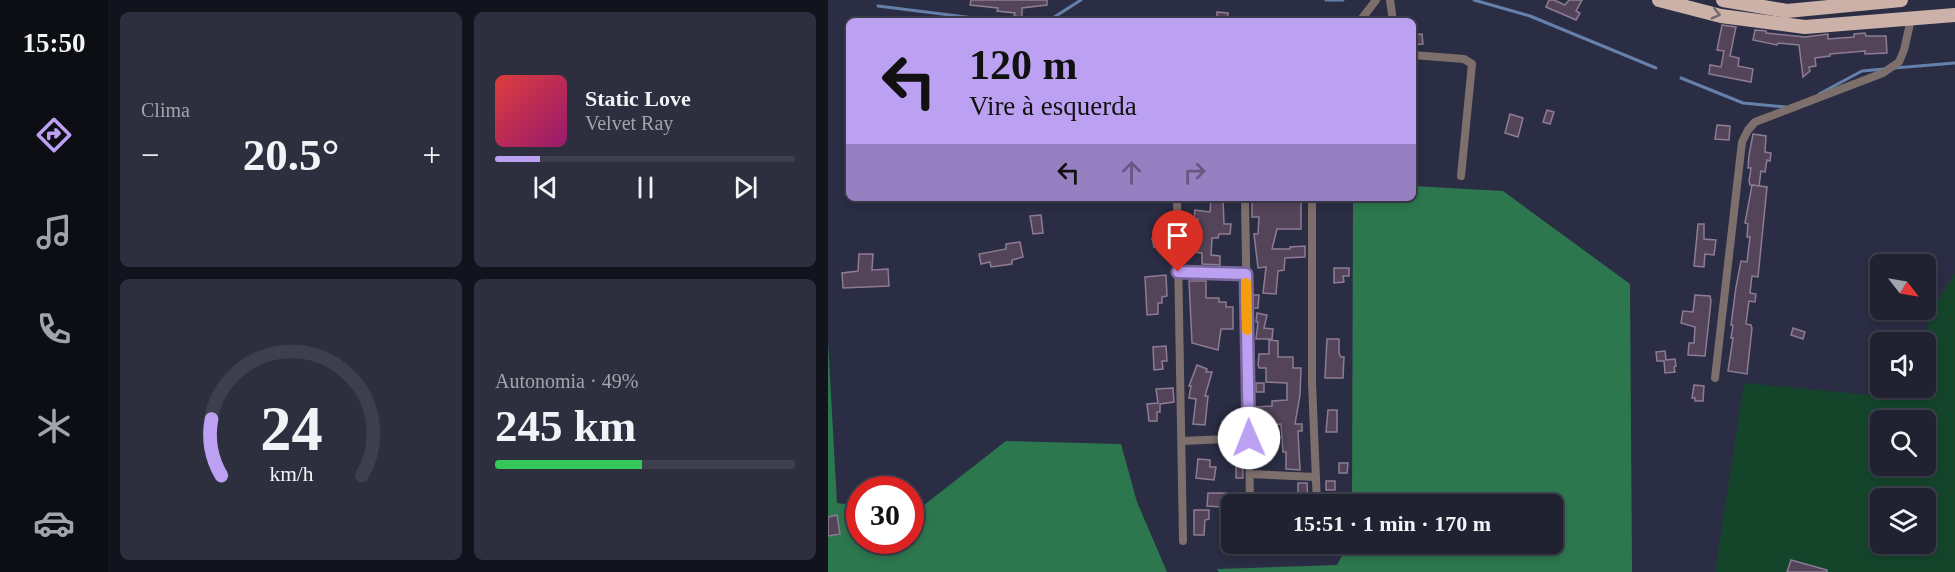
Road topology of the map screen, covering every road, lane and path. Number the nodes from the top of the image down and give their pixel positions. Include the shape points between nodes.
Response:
1 (1376, 0) edge
2 (1390, 0) edge
3 (1659, 0) edge
4 (1723, 0) edge
5 (1901, 0) edge
6 (1955, 15) edge
7 (1362, 18) edge
8 (1393, 18) edge
9 (1911, 19) junction
10 (1416, 56) edge
11 (1461, 176) dead end
12 (1177, 201) edge
13 (1245, 201) edge
14 (1312, 201) edge
15 (1178, 272) junction
16 (1246, 274) junction
17 (1715, 378) dead end
18 (1249, 438) junction
19 (1182, 441) junction
20 (1250, 474) junction
21 (1316, 477) junction
22 (1250, 494) edge
23 (1317, 494) edge
24 (1184, 541) dead end

1 - 7 street
2 - 8 street
3 -> 9 main road via 1721,16 1805,27
4 - 5 main road via 1787,11
6 - 9 main road
9 - 17 street via 1899,62 1883,74 1755,122 1748,129 1742,142
10 - 11 street via 1464,59 1472,64
12 - 15 street
13 - 16 street
14 - 21 street
15 - 16 street
15 - 19 street
16 - 18 street
18 - 19 street
18 - 20 street
19 - 24 street
20 - 21 street
20 - 22 street
21 - 23 street

